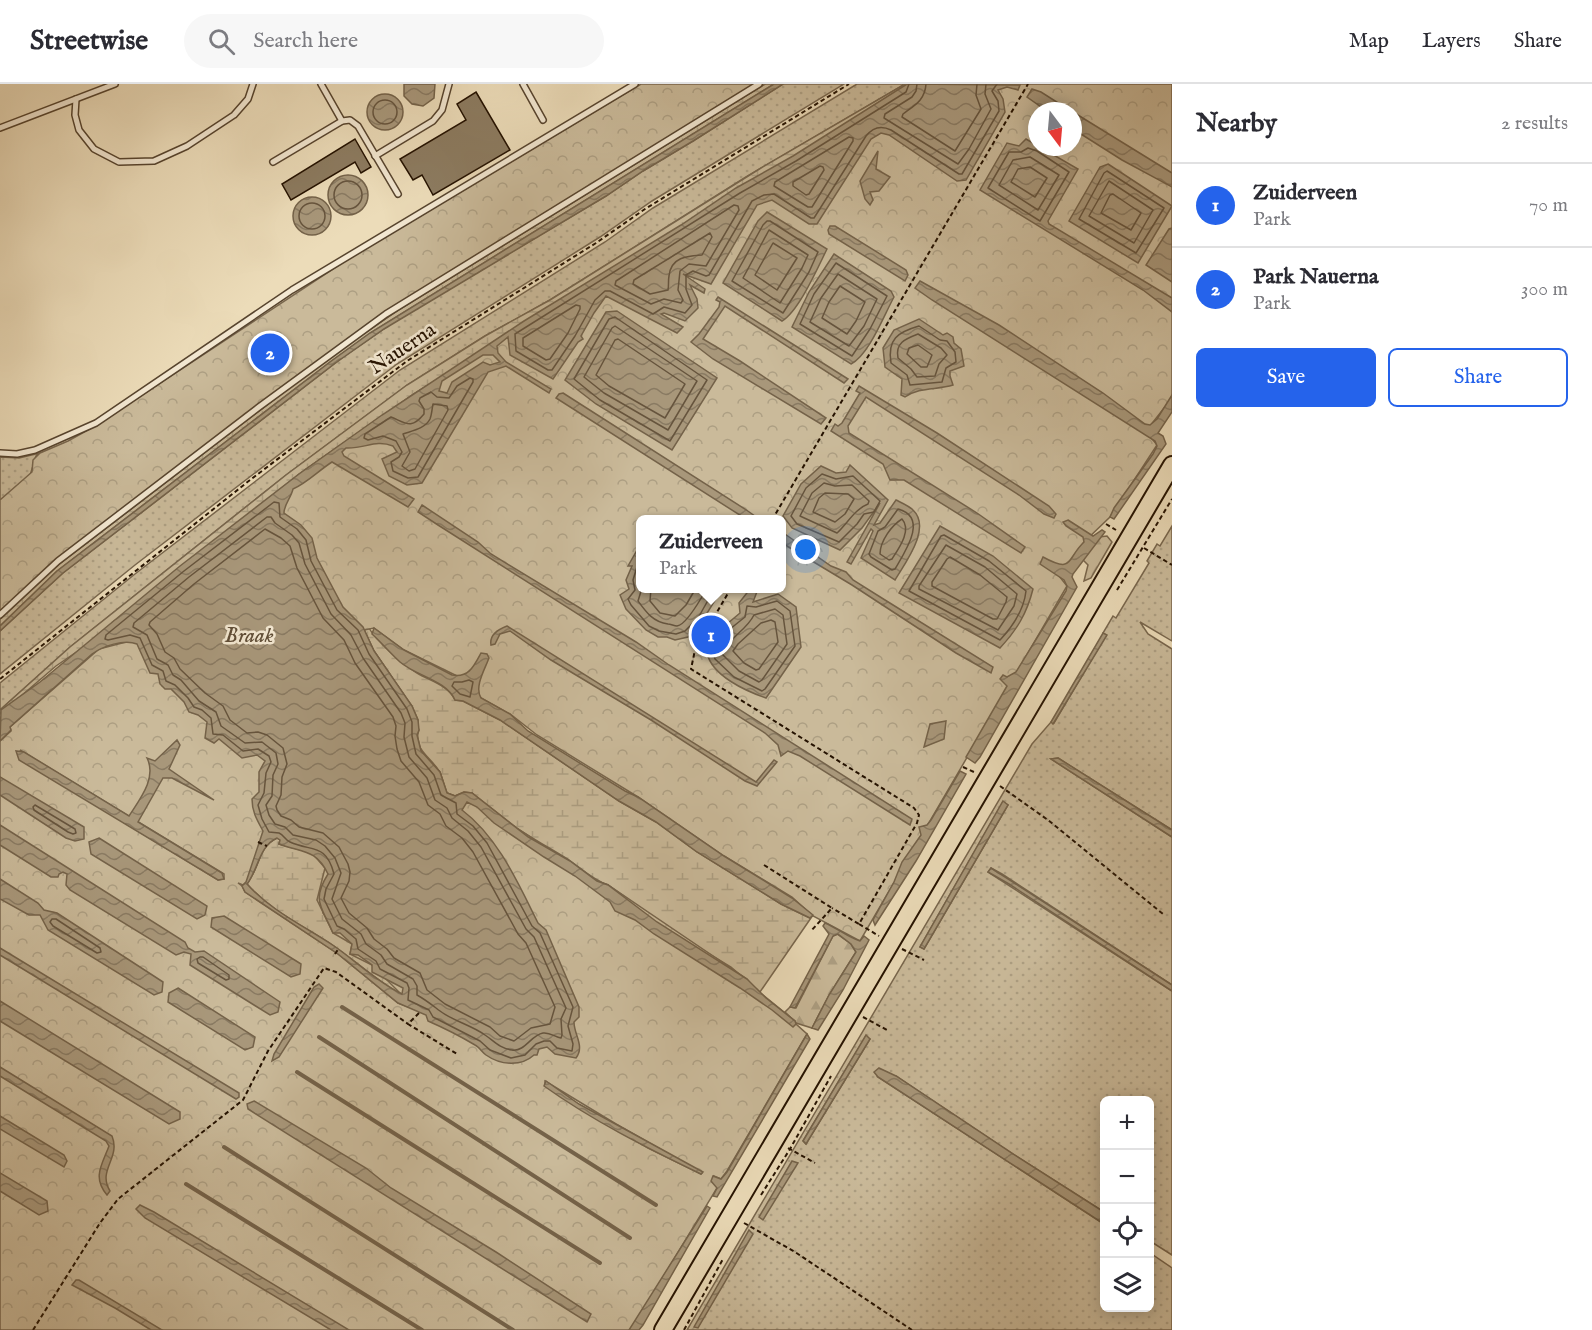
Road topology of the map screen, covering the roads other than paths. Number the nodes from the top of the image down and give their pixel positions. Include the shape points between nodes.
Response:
1 (115, 84) edge
2 (253, 84) edge
3 (321, 84) edge
4 (449, 84) edge
5 (523, 84) edge
6 (635, 84) edge
7 (759, 84) edge
8 (76, 99) junction
9 (543, 120) dead end
10 (342, 121) junction
11 (0, 128) edge
12 (375, 156) junction
13 (273, 162) dead end
14 (398, 194) dead end
15 (0, 453) edge
16 (1172, 465) edge
17 (0, 615) edge
18 (663, 1330) edge

1 - 8 lane
2 - 8 lane via 249,99 234,115 187,146 154,161 119,162 94,149 79,130
3 - 10 lane
4 - 12 lane via 442,110 433,121
5 - 9 lane
6 - 15 lane via 302,285 96,423 35,450
7 - 17 lane via 386,314 58,561
8 - 11 lane
10 - 12 lane via 350,120 358,126
10 - 13 lane
12 - 14 lane
16 - 18 main road

